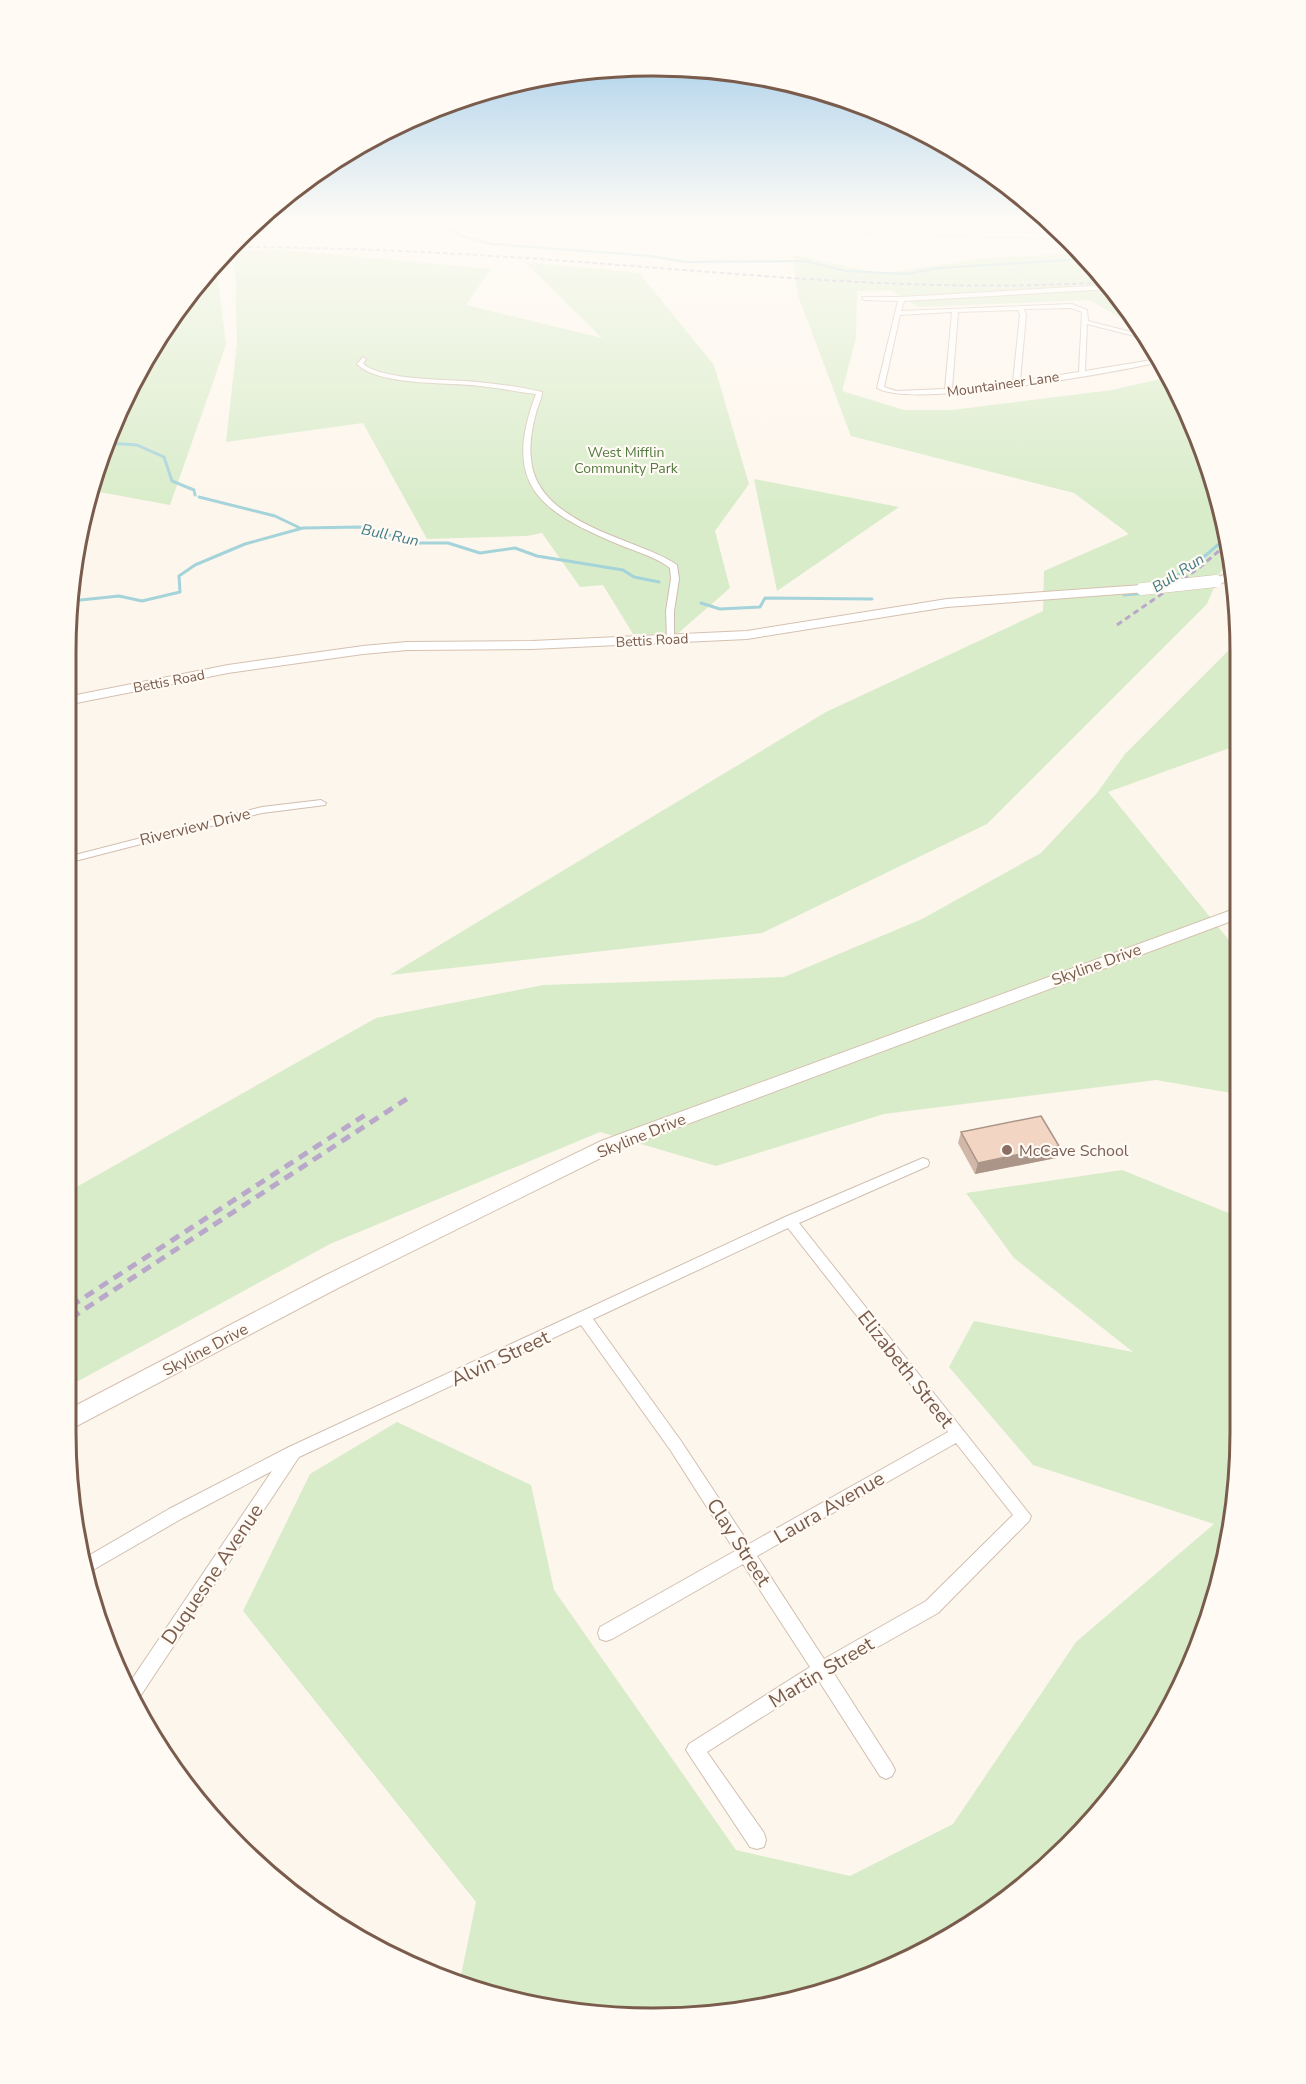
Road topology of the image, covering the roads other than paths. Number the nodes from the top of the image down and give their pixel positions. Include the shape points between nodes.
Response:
1 (897, 316) edge
2 (955, 316) edge
3 (1023, 316) edge
4 (1085, 316) edge
5 (1085, 322) junction
6 (1133, 334) edge
7 (363, 359) dead end
8 (1150, 363) edge
9 (1082, 373) junction
10 (1016, 383) junction
11 (948, 392) junction
12 (1225, 578) edge
13 (672, 639) junction
14 (76, 699) edge
15 (321, 803) dead end
16 (76, 858) edge
17 (1230, 916) edge
18 (923, 1163) dead end
19 (790, 1221) junction
20 (585, 1319) junction
21 (76, 1416) edge
22 (957, 1435) junction
23 (294, 1452) junction
24 (1023, 1516) joint
25 (746, 1554) junction
26 (92, 1563) edge
27 (606, 1633) dead end
28 (822, 1669) junction
29 (137, 1687) edge
30 (886, 1770) dead end
31 (757, 1840) dead end

1 - 11 street, Mountaineer Lane via 879,384 883,391
2 - 11 street
3 - 10 street
4 - 5 street
5 - 6 street, Mountaineer Lane
5 - 9 street
7 - 13 street via 360,364 378,374 540,393 528,423 532,483 539,494 577,522 674,567
8 - 9 street, Mountaineer Lane
9 - 10 street, Mountaineer Lane
10 - 11 street, Mountaineer Lane
12 - 13 street, Bettis Road, bridge via 1142,589 1005,596 915,607 780,632
13 - 14 street, Bettis Road via 363,650 228,669
15 - 16 street, Riverview Drive via 262,810
17 - 21 street, Skyline Drive via 608,1146 331,1282
18 - 19 street, Alvin Street
19 - 20 street, Alvin Street
19 - 22 street, Elizabeth Street
20 - 23 street, Alvin Street
20 - 25 street, Clay Street via 676,1446
22 - 24 street, Elizabeth Street
22 - 25 street, Laura Avenue
23 - 26 street, Alvin Street
23 - 29 street, Duquesne Avenue
24 - 28 street, Martin Street via 932,1607
25 - 27 street, Laura Avenue
25 - 28 street, Clay Street
28 - 30 street, Clay Street
28 - 31 street, Martin Street via 695,1750

